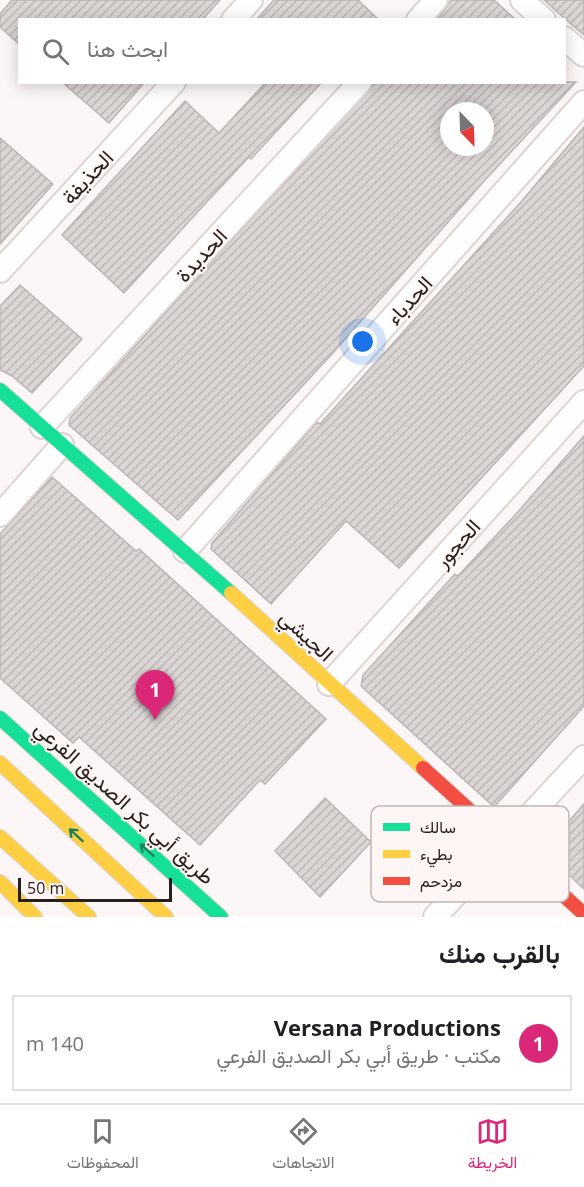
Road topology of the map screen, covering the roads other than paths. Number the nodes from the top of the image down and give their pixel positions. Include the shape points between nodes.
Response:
1 (250, 0) edge
2 (436, 0) edge
3 (522, 0) edge
4 (234, 18) edge
5 (420, 18) edge
6 (542, 18) edge
7 (566, 40) edge
8 (584, 55) edge
9 (172, 84) edge
10 (358, 84) edge
11 (584, 102) edge
12 (0, 271) edge
13 (0, 390) edge
14 (584, 402) edge
15 (42, 427) junction
16 (62, 445) junction
17 (0, 514) edge
18 (185, 551) junction
19 (329, 684) junction
20 (0, 718) edge
21 (584, 757) edge
22 (0, 764) edge
23 (466, 806) edge
24 (539, 806) edge
25 (0, 837) edge
26 (0, 882) edge
27 (569, 900) edge
28 (449, 902) edge
29 (584, 914) edge
30 (35, 917) edge
31 (88, 917) edge
32 (166, 917) edge
33 (221, 917) edge
34 (435, 917) edge

1 - 4 street
2 - 5 street
3 - 6 street
7 - 8 street
9 - 12 street, الحذيفة
10 - 15 street, الحديدة
11 - 18 street, الحدباء
13 - 15 street, الجيشي
14 - 19 street, الحجور
15 - 16 street, الجيشي
16 - 17 street
16 - 18 street, الجيشي
18 - 19 street, الجيشي
19 - 23 street, الجيشي
33 -> 20 street, طريق أبي بكر الصديق الفرعي
21 - 24 street
32 -> 22 street
25 - 31 street
26 - 30 street
27 - 29 street, الجيشي
28 - 34 street

